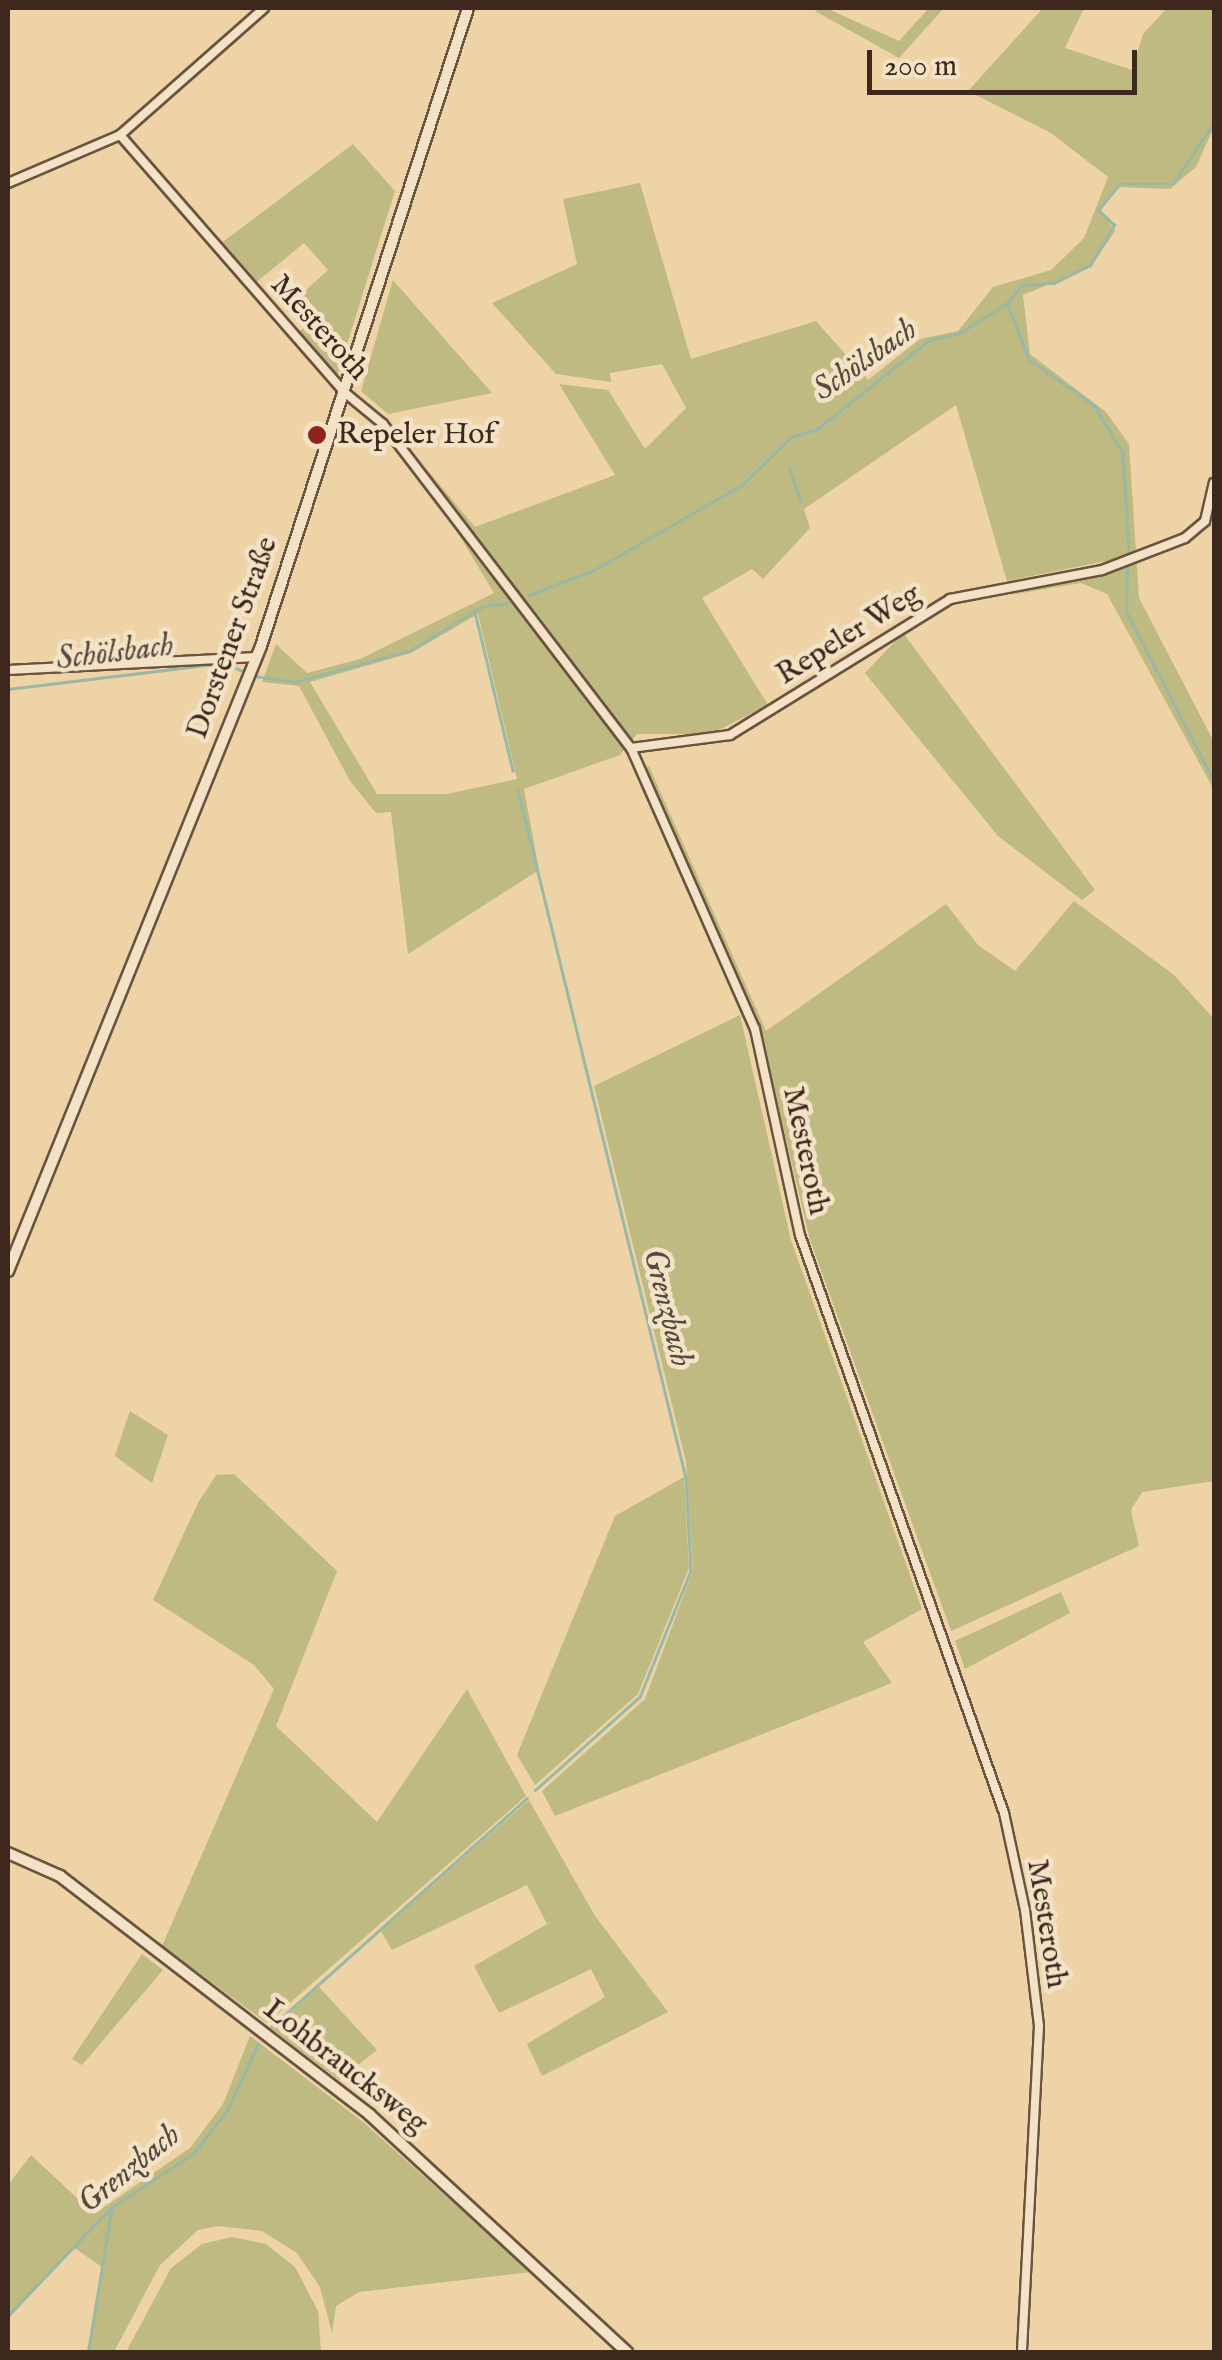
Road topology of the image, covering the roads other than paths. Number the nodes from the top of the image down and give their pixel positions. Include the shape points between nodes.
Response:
1 (264, 8) edge
2 (468, 8) edge
3 (120, 134) junction
4 (8, 183) edge
5 (344, 392) junction
6 (1214, 482) edge
7 (1205, 521) junction
8 (1214, 530) edge
9 (255, 662) junction
10 (8, 670) edge
11 (631, 748) junction
12 (8, 1272) edge
13 (8, 1854) edge
14 (627, 2352) edge
15 (1022, 2352) edge

1 - 3 street
2 - 5 main road, Dorstener Straße
3 - 4 street
3 - 5 street, Mesteroth
5 - 9 main road, Dorstener Straße
5 - 11 street, Mesteroth via 383,424
6 - 7 street
7 - 8 street
7 - 11 street, Repeler Weg via 1102,570 950,599 730,735
9 - 10 street
9 - 12 main road, Dorstener Straße
11 - 15 street, Mesteroth via 755,1028 800,1235 1004,1813 1038,2026
13 - 14 main road, Lohbraucksweg via 60,1876 378,2121

